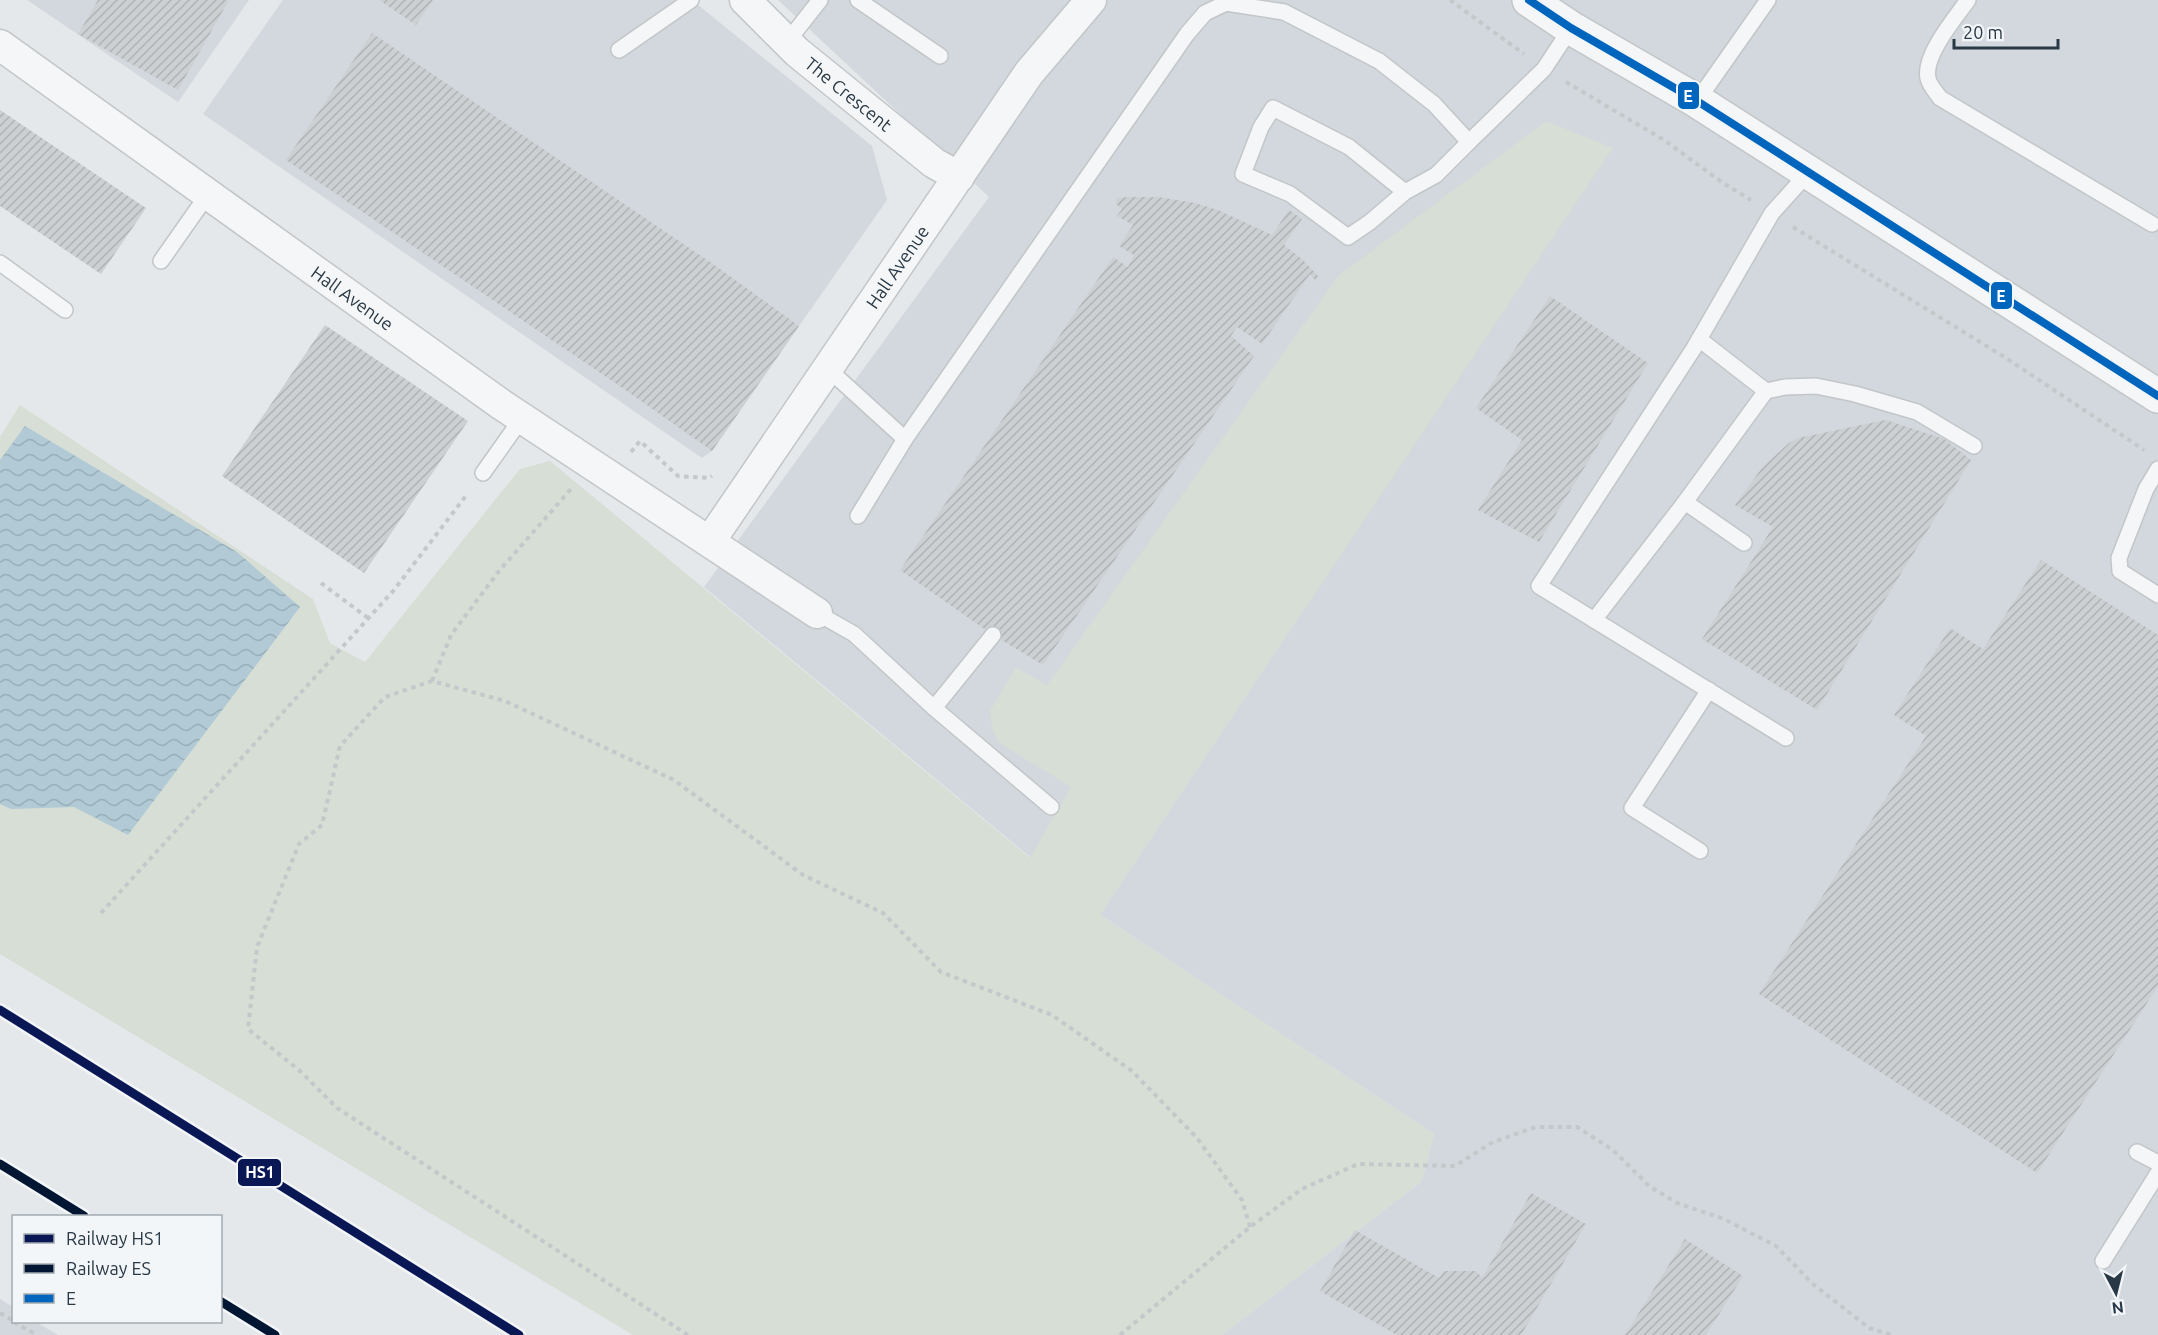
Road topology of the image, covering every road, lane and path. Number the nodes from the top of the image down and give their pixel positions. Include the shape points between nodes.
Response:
1 (691, 0) edge
2 (745, 0) edge
3 (820, 0) edge
4 (858, 0) edge
5 (1091, 0) edge
6 (1450, 0) edge
7 (1529, 0) edge
8 (1768, 0) edge
9 (1968, 0) edge
10 (1571, 28) junction
11 (1503, 39) dead end
12 (787, 42) junction
13 (0, 45) edge
14 (619, 50) dead end
15 (940, 56) dead end
16 (1568, 83) dead end
17 (1697, 102) junction
18 (1468, 142) junction
19 (1809, 172) junction
20 (959, 177) junction
21 (1723, 183) dead end
22 (1405, 192) junction
23 (208, 194) junction
24 (2152, 224) dead end
25 (1805, 235) dead end
26 (161, 261) dead end
27 (0, 263) edge
28 (65, 309) dead end
29 (1699, 339) junction
30 (827, 368) junction
31 (1766, 392) junction
32 (2158, 396) edge
33 (522, 418) junction
34 (905, 439) junction
35 (1974, 446) dead end
36 (2148, 453) dead end
37 (590, 462) junction
38 (2158, 470) edge
39 (483, 473) joint
40 (1685, 502) junction
41 (858, 516) dead end
42 (710, 542) junction
43 (1744, 543) dead end
44 (321, 583) dead end
45 (2158, 595) edge
46 (817, 613) joint
47 (368, 618) junction
48 (1594, 620) junction
49 (993, 635) dead end
50 (432, 681) junction
51 (1709, 690) junction
52 (934, 708) junction
53 (1786, 738) dead end
54 (1051, 807) dead end
55 (1700, 851) dead end
56 (101, 913) dead end
57 (2137, 1152) dead end
58 (2158, 1163) edge
59 (2158, 1173) edge
60 (1250, 1227) junction
61 (2103, 1261) dead end
62 (17, 1323) edge
63 (37, 1335) edge
64 (688, 1335) edge
65 (1120, 1335) edge
66 (1892, 1335) edge

1 - 14 lane
2 - 12 street, The Crescent
3 - 12 lane
4 - 15 lane
5 - 20 street, Hall Avenue via 1029,73
6 - 11 path
7 - 10 street
8 - 17 lane
9 - 24 lane via 1928,63 1928,80 1940,98
10 - 17 street
10 - 18 lane via 1544,69
12 - 20 street, The Crescent via 934,163
13 - 23 street, Hall Avenue
16 - 21 path via 1664,140
17 - 19 street
18 - 22 lane via 1436,175
18 - 34 lane via 1434,104 1379,61 1284,12 1227,3 1205,13
19 - 29 lane via 1772,213
19 - 32 street
20 - 30 street, Hall Avenue
22 - 22 lane via 1349,147 1273,108 1261,127 1243,174 1290,194 1348,237
23 - 26 lane
23 - 33 street, Hall Avenue
25 - 36 path via 2006,358
27 - 28 lane
29 - 31 lane
29 - 48 lane via 1539,586
30 - 34 lane
30 - 42 street, Hall Avenue
31 - 35 lane via 1785,387 1816,387 1855,394 1917,412
31 - 40 lane
33 - 37 street, Hall Avenue
33 - 39 lane
34 - 41 lane
37 - 42 street, Hall Avenue
37 - 50 path via 566,497 498,571 451,635
38 - 45 lane via 2146,489 2119,558 2120,571
39 - 47 path
40 - 43 lane
40 - 48 lane
42 - 46 street, Hall Avenue
44 - 47 path
46 - 52 lane via 854,634
47 - 56 path
48 - 51 lane
49 - 52 lane
50 - 60 path via 505,701 674,780 802,875 884,913 941,972 1052,1015 1132,1071 1197,1137 1242,1200
50 - 64 path via 386,697 340,746 321,825 299,844 256,947 248,1029 300,1071 337,1108
51 - 53 lane
51 - 55 lane via 1632,808
52 - 54 lane
57 - 58 lane
59 - 61 lane
60 - 65 path
60 - 66 path via 1302,1189 1358,1164 1455,1166 1493,1142 1536,1127 1577,1127 1613,1150 1649,1186 1677,1203 1724,1219 1776,1246 1813,1284 1869,1328
62 - 63 path

